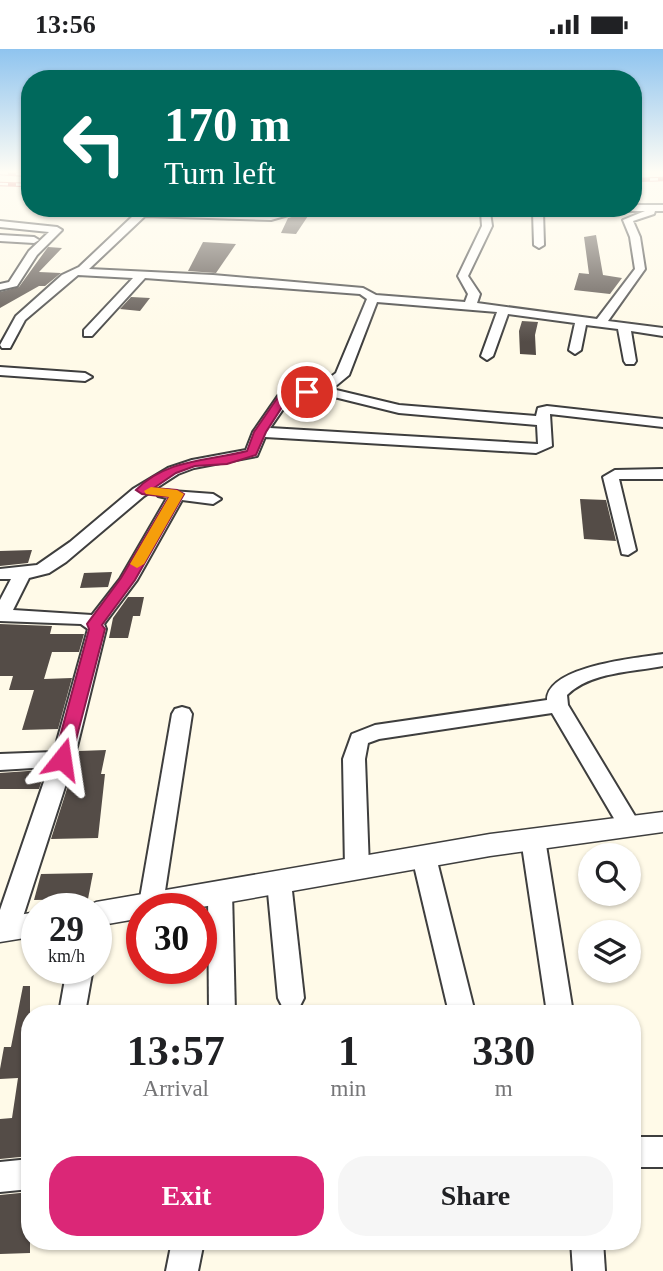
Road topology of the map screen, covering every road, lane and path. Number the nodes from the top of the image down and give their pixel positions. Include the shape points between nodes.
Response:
1 (45, 228) edge
2 (125, 228) edge
3 (486, 228) edge
4 (539, 228) edge
5 (631, 228) edge
6 (0, 238) edge
7 (48, 240) junction
8 (539, 245) dead end
9 (79, 270) junction
10 (142, 275) junction
11 (0, 287) edge
12 (373, 298) junction
13 (470, 305) junction
14 (504, 310) junction
15 (581, 321) junction
16 (600, 323) junction
17 (624, 327) junction
18 (663, 332) edge
19 (88, 333) dead end
20 (6, 345) dead end
21 (575, 350) dead end
22 (487, 356) dead end
23 (630, 361) dead end
24 (0, 371) edge
25 (85, 377) dead end
26 (322, 390) junction
27 (635, 408) dead end
28 (663, 411) edge
29 (454, 414) junction
30 (544, 421) junction
31 (663, 423) edge
32 (393, 425) junction
33 (260, 432) junction
34 (453, 445) junction
35 (663, 474) edge
36 (142, 490) junction
37 (177, 494) junction
38 (213, 499) dead end
39 (628, 550) dead end
40 (23, 573) junction
41 (0, 574) edge
42 (0, 615) edge
43 (95, 624) junction
44 (663, 660) edge
45 (558, 705) junction
46 (182, 714) dead end
47 (62, 759) junction
48 (0, 762) edge
49 (663, 822) edge
50 (630, 826) junction
51 (533, 839) junction
52 (424, 857) junction
53 (357, 868) junction
54 (279, 882) junction
55 (220, 892) junction
56 (153, 893) edge
57 (214, 893) edge
58 (21, 927) edge
59 (3, 930) edge
60 (77, 984) edge
61 (291, 998) dead end
62 (73, 1005) edge
63 (222, 1005) edge
64 (460, 1005) edge
65 (560, 1005) edge
66 (641, 1152) edge
67 (663, 1152) edge
68 (21, 1175) edge
69 (0, 1177) edge
70 (186, 1250) edge
71 (588, 1250) edge
72 (182, 1271) edge
73 (589, 1271) edge

1 - 7 street via 56,229
2 - 9 street
3 - 13 street via 463,275 474,294
4 - 8 street
5 - 16 street via 640,269
6 - 7 street
7 - 11 street via 33,253 13,284
9 - 10 street
9 - 20 street via 20,318
10 - 12 street via 363,291
10 - 19 street
12 - 13 street
12 - 26 street via 342,375
13 - 14 street
14 - 15 street
14 - 22 street
15 - 16 street
15 - 21 street
16 - 17 street
17 - 18 street
17 - 23 street
24 - 25 street
26 - 32 street
26 - 33 street via 282,399
27 - 28 street
29 - 30 street
29 - 32 street
29 - 34 street
30 - 31 street via 543,411 556,409
30 - 34 street via 542,448
32 - 33 street
32 - 34 street
33 - 36 street via 252,453 193,463
35 - 39 street via 611,477
36 - 37 street
36 - 40 street via 42,569
37 - 38 street
37 - 43 street via 128,580
40 - 41 street
40 - 42 street
42 - 43 street via 85,619
43 - 47 street
44 - 45 street via 576,678 556,695
45 - 50 street
45 - 53 street via 375,732 359,739 354,759
46 - 56 street
47 - 48 street
47 - 59 street
49 - 50 street
50 - 51 street
51 - 52 street
51 - 65 street
52 - 53 street
52 - 64 street
53 - 54 street
54 - 55 street
54 - 61 street
55 - 57 street
55 - 63 street
58 - 59 street
60 - 62 street
66 - 67 street
68 - 69 street
70 - 72 street
71 - 73 street

